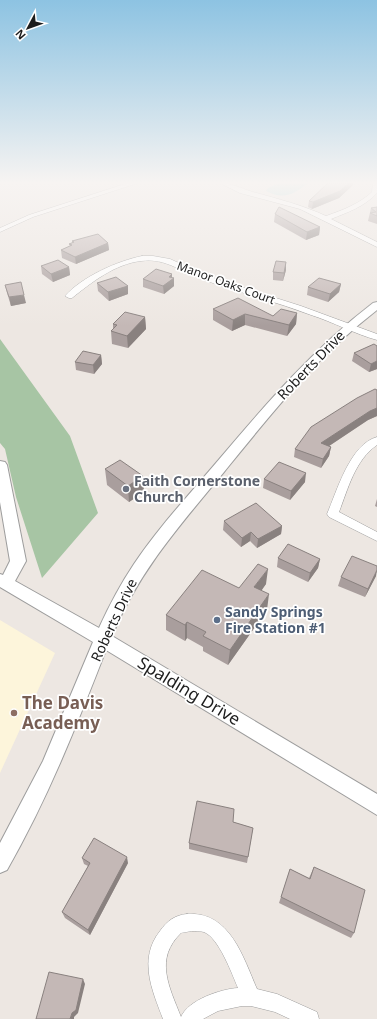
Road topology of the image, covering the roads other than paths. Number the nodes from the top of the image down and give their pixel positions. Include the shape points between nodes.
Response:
1 (349, 231) edge
2 (377, 244) edge
3 (69, 296) dead end
4 (377, 305) edge
5 (346, 325) junction
6 (377, 337) edge
7 (377, 440) edge
8 (0, 465) edge
9 (377, 537) edge
10 (3, 582) edge
11 (103, 639) junction
12 (377, 805) edge
13 (0, 864) edge
14 (251, 997) junction
15 (172, 1019) edge
16 (189, 1019) edge
17 (310, 1019) edge

1 - 2 street
3 - 5 street, Manor Oaks Court via 110,268 137,259 154,258 208,279
4 - 5 street, Roberts Drive
5 - 6 street, Manor Oaks Court
5 - 11 street, Roberts Drive via 290,386 145,558 121,599
7 - 9 street via 362,453 352,468 332,514
8 - 10 street via 18,561
10 - 11 street, Spalding Drive
11 - 12 street, Spalding Drive
11 - 13 street, Roberts Drive via 64,737 26,818
14 - 15 street via 224,942 215,930 197,921 178,924 161,940 156,961 157,976
14 - 16 street via 234,996 212,1003
14 - 17 street via 277,1003

